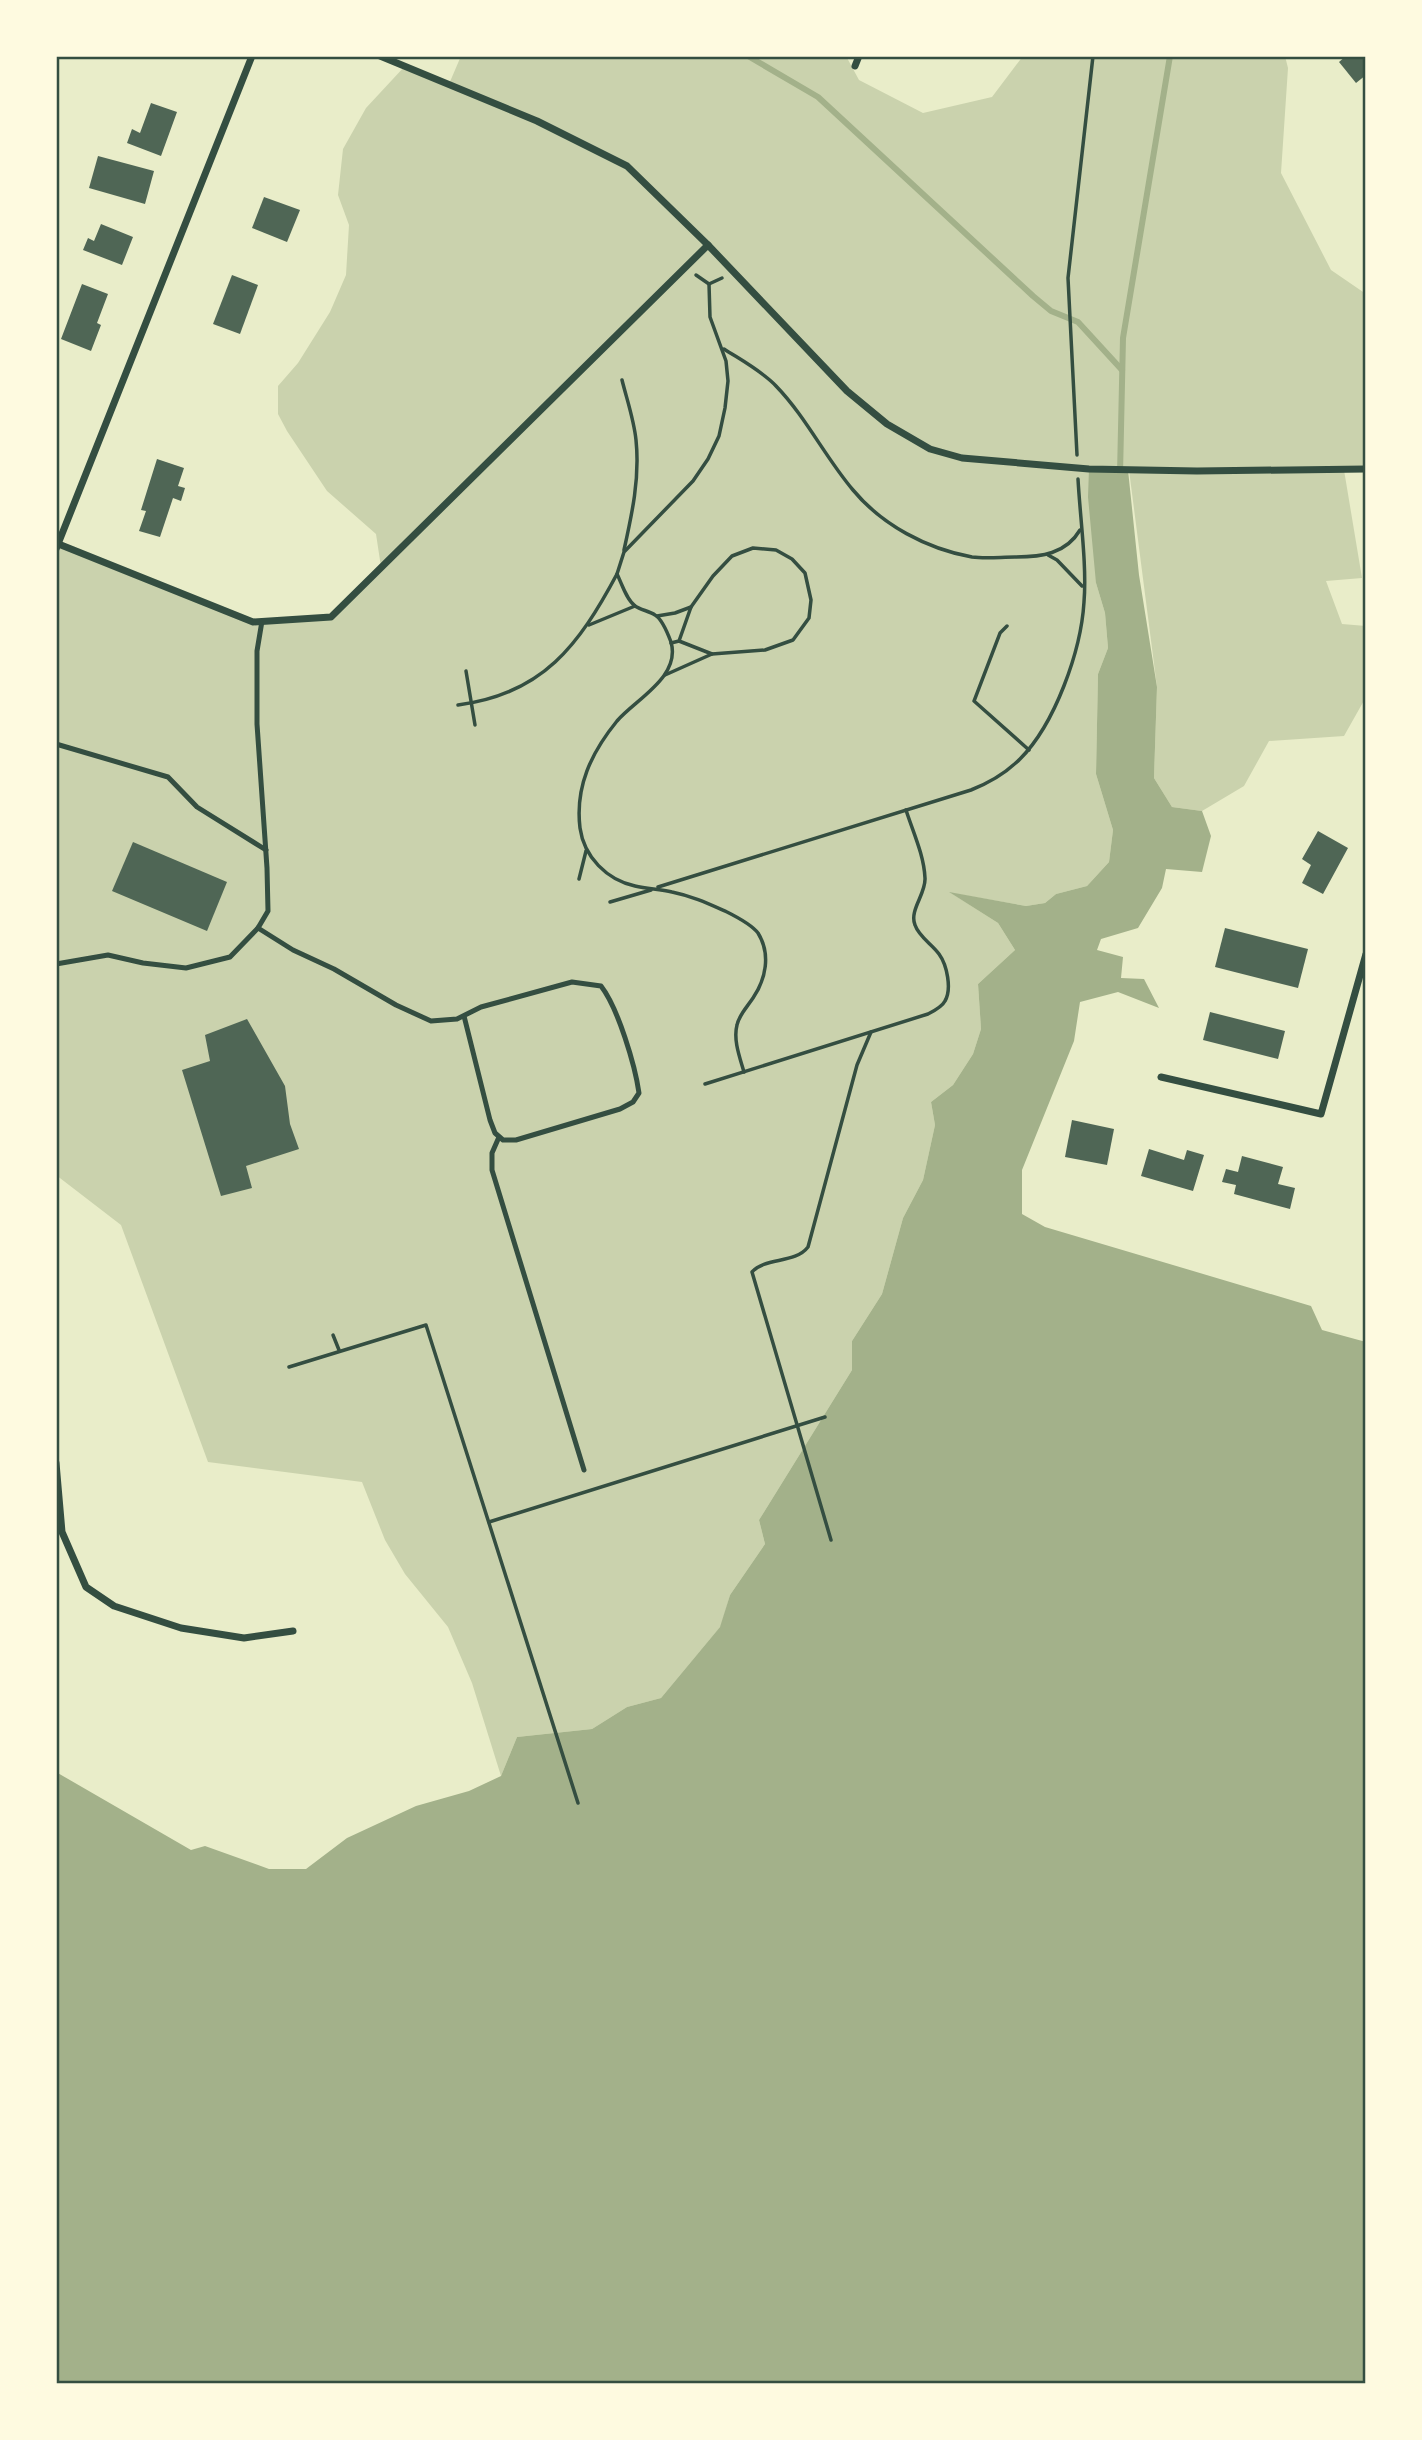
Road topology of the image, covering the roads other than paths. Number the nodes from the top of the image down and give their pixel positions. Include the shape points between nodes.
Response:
1 (252, 56) edge
2 (380, 56) edge
3 (859, 56) edge
4 (855, 66) dead end
5 (708, 245) junction
6 (1366, 469) edge
7 (57, 545) edge
8 (262, 621) junction
9 (56, 744) edge
10 (266, 850) junction
11 (258, 928) junction
12 (1366, 954) edge
13 (56, 964) edge
14 (464, 1016) junction
15 (1161, 1077) dead end
16 (499, 1137) junction
17 (56, 1463) edge
18 (584, 1470) dead end
19 (293, 1631) dead end

1 - 7 street
2 - 5 street via 537,121 627,166
3 - 4 street
5 - 6 street via 847,391 887,424 930,449 962,457 1090,469
5 - 8 street via 331,617
7 - 8 street via 253,622
8 - 10 lane via 257,650 257,724
9 - 10 lane via 167,777 197,807
10 - 11 lane via 268,911
11 - 13 lane via 230,957 186,968 108,955
11 - 14 lane via 431,1021
12 - 15 street via 1321,1114
14 - 16 lane via 490,1120
14 - 16 lane via 572,982 601,986 611,998 637,1078 639,1093 620,1109 516,1140
16 - 18 lane via 492,1153 492,1170
17 - 19 street via 62,1532 86,1587 114,1606 181,1628 244,1638

